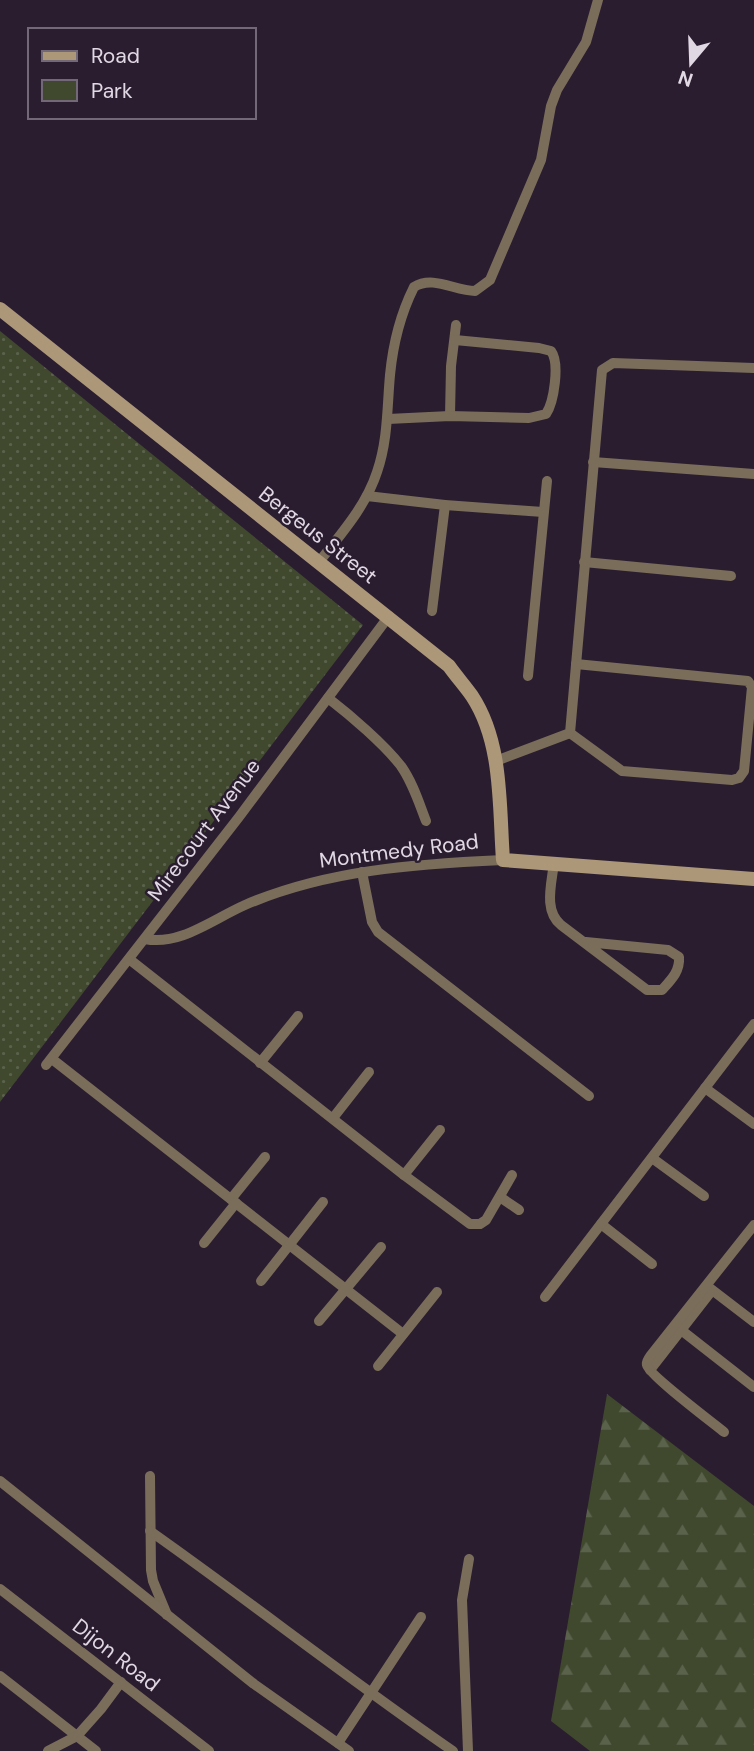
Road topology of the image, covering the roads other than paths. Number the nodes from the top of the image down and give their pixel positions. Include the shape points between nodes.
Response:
1 (598, 0) edge
2 (0, 309) edge
3 (456, 325) dead end
4 (455, 340) junction
5 (754, 368) edge
6 (450, 416) junction
7 (388, 419) junction
8 (593, 462) junction
9 (754, 474) edge
10 (547, 481) dead end
11 (367, 496) junction
12 (445, 505) junction
13 (543, 512) junction
14 (319, 562) junction
15 (584, 562) junction
16 (731, 576) dead end
17 (432, 611) dead end
18 (389, 616) junction
19 (576, 664) junction
20 (528, 676) dead end
21 (328, 698) junction
22 (570, 733) junction
23 (496, 761) junction
24 (426, 821) dead end
25 (503, 860) junction
26 (554, 862) junction
27 (362, 872) junction
28 (754, 879) edge
29 (145, 939) junction
30 (586, 942) junction
31 (130, 959) junction
32 (298, 1016) dead end
33 (754, 1024) edge
34 (260, 1063) junction
35 (369, 1072) dead end
36 (705, 1088) junction
37 (589, 1096) dead end
38 (332, 1118) junction
39 (754, 1124) edge
40 (440, 1130) dead end
41 (265, 1157) dead end
42 (652, 1158) junction
43 (404, 1175) junction
44 (512, 1175) dead end
45 (704, 1195) dead end
46 (500, 1196) junction
47 (233, 1201) junction
48 (323, 1202) dead end
49 (519, 1210) dead end
50 (601, 1224) junction
51 (754, 1225) edge
52 (754, 1236) edge
53 (204, 1242) dead end
54 (289, 1245) junction
55 (381, 1247) dead end
56 (652, 1264) dead end
57 (261, 1281) dead end
58 (709, 1288) junction
59 (346, 1289) junction
60 (437, 1292) dead end
61 (545, 1297) dead end
62 (319, 1321) dead end
63 (754, 1322) edge
64 (679, 1327) junction
65 (403, 1334) junction
66 (378, 1366) dead end
67 (754, 1387) edge
68 (724, 1432) dead end
69 (150, 1476) dead end
70 (0, 1482) edge
71 (150, 1531) junction
72 (469, 1559) dead end
73 (0, 1589) edge
74 (421, 1616) dead end
75 (168, 1617) junction
76 (0, 1676) edge
77 (121, 1682) junction
78 (369, 1693) junction
79 (77, 1736) junction
80 (338, 1743) junction
81 (48, 1751) edge
82 (96, 1751) edge
83 (209, 1751) edge
84 (349, 1751) edge
85 (453, 1751) edge
86 (468, 1751) edge

1 - 7 street via 586,42 557,90 541,160 490,280 475,291 441,284 414,287 395,343
2 - 14 street, Bergeus Street
3 - 4 street
4 - 6 street
4 - 6 street via 551,351 555,359 553,394 550,409 539,417
5 - 8 street via 608,364 601,373
6 - 7 street
7 - 11 street via 383,453
8 - 9 street
8 - 15 street
10 - 13 street
11 - 12 street
11 - 14 street
12 - 13 street
12 - 17 street
13 - 20 street
14 - 18 street, Bergeus Street
15 - 16 street
15 - 19 street
18 - 21 street, Mirecourt Avenue
18 - 23 street, Bergeus Street via 449,666 473,698
19 - 22 street
19 - 22 street via 748,681 752,687 744,771 732,780 622,771
21 - 24 street via 399,764
21 - 29 street, Mirecourt Avenue
22 - 23 street
23 - 25 street, Bergeus Street
25 - 26 street, Montmedy Road
25 - 27 street, Montmedy Road
26 - 28 street, Montmedy Road
26 - 30 street via 550,898 554,919
27 - 29 street, Montmedy Road via 291,887 174,939
27 - 37 street via 378,932
29 - 31 street, Mirecourt Avenue
30 - 30 street via 647,990 662,990 677,972 679,957 668,950
31 - 34 street
31 - 47 street, Mirecourt Avenue via 49,1062
32 - 34 street
33 - 36 street
34 - 38 street
35 - 38 street
36 - 39 street
36 - 42 street
38 - 43 street
40 - 43 street
41 - 47 street
42 - 45 street
42 - 50 street
43 - 46 street via 475,1225 486,1220
44 - 46 street
46 - 49 street
47 - 53 street
47 - 54 street
48 - 54 street
50 - 56 street
50 - 61 street
51 - 58 street
52 - 58 street
54 - 57 street
54 - 59 street
55 - 59 street
58 - 63 street
58 - 64 street
59 - 62 street
59 - 65 street
60 - 65 street
64 - 67 street
64 - 68 street via 650,1370
65 - 66 street
69 - 71 street
70 - 75 street
71 - 75 street via 152,1577
71 - 78 street
72 - 86 street via 462,1600
73 - 77 street, Dijon Road
74 - 78 street
75 - 80 street
76 - 79 street
77 - 79 street
77 - 83 street, Dijon Road
78 - 80 street
78 - 85 street
79 - 81 street
79 - 82 street
80 - 84 street

